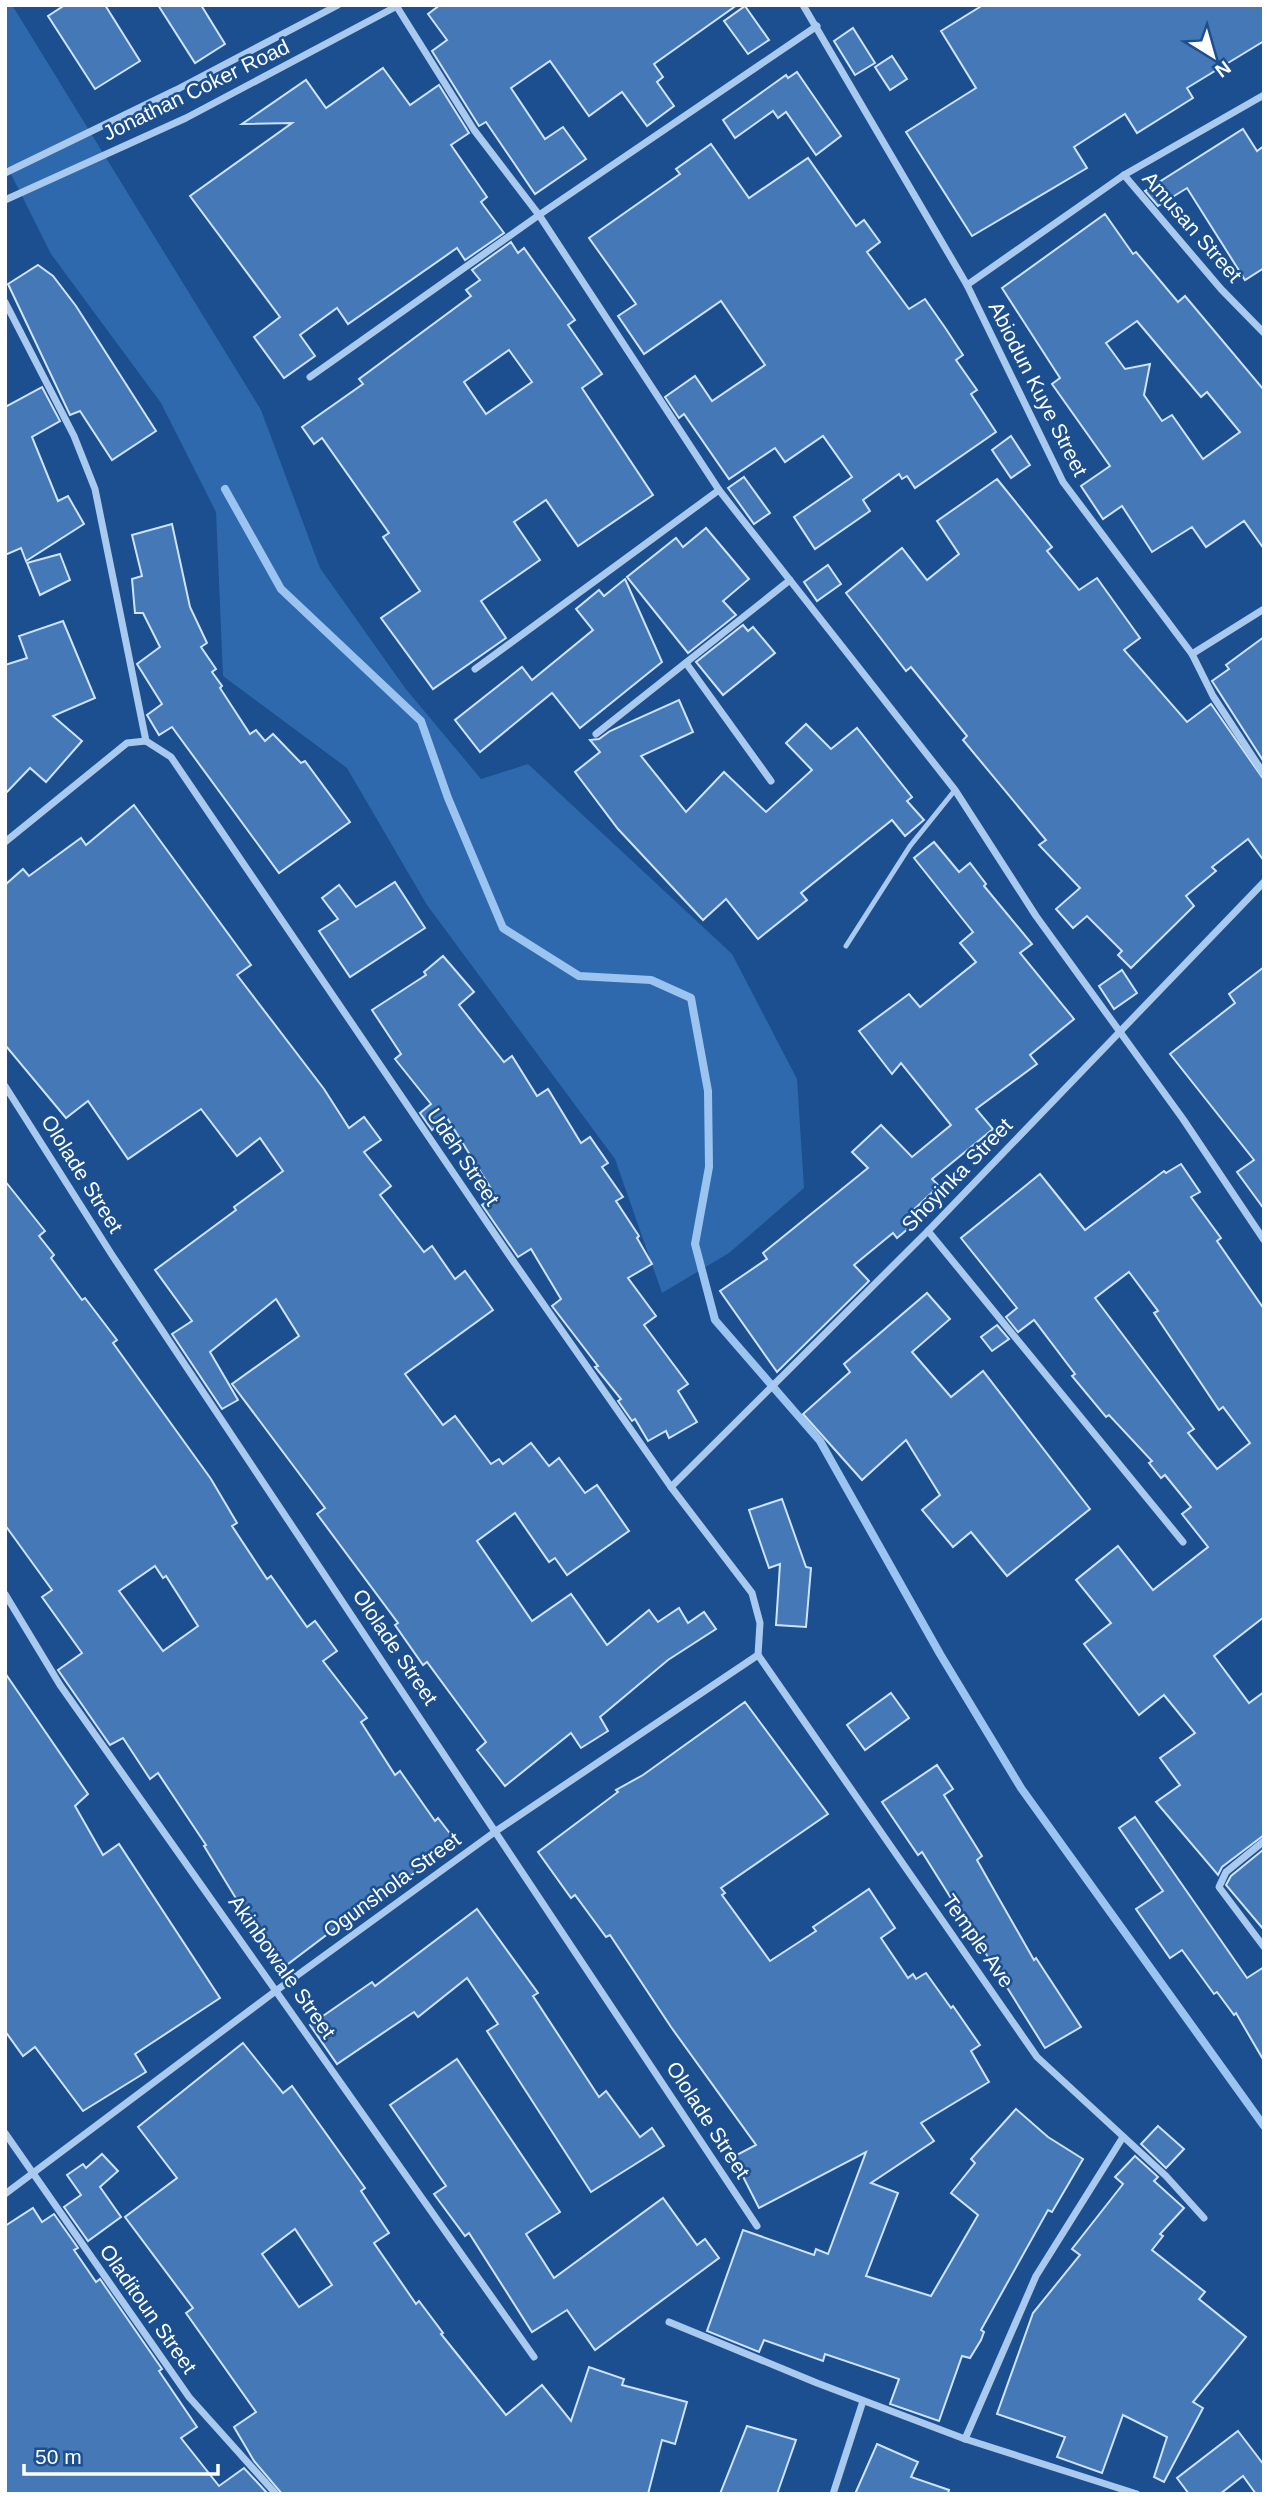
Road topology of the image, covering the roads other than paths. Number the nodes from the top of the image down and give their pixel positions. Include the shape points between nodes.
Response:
1 (338, 5) edge
2 (803, 5) edge
3 (398, 6) edge
4 (817, 26) junction
5 (1264, 95) edge
6 (5, 173) edge
7 (1124, 175) junction
8 (5, 200) edge
9 (539, 215) junction
10 (967, 285) junction
11 (5, 302) edge
12 (1264, 333) edge
13 (310, 377) dead end
14 (719, 490) junction
15 (790, 580) junction
16 (1264, 609) edge
17 (1192, 654) junction
18 (686, 663) junction
19 (475, 669) dead end
20 (596, 734) dead end
21 (146, 741) junction
22 (1264, 774) edge
23 (771, 781) dead end
24 (955, 790) junction
25 (5, 842) edge
26 (1264, 882) edge
27 (846, 946) dead end
28 (1119, 1030) junction
29 (5, 1086) edge
30 (929, 1231) junction
31 (1264, 1240) edge
32 (671, 1487) junction
33 (1183, 1542) dead end
34 (5, 1594) edge
35 (758, 1655) junction
36 (496, 1831) junction
37 (1264, 1841) edge
38 (1264, 1947) edge
39 (277, 1990) junction
40 (5, 2133) edge
41 (1123, 2137) junction
42 (33, 2176) junction
43 (5, 2194) edge
44 (1204, 2218) dead end
45 (757, 2226) dead end
46 (669, 2322) dead end
47 (534, 2357) dead end
48 (863, 2401) junction
49 (965, 2439) junction
50 (276, 2494) edge
51 (833, 2494) edge
52 (1137, 2494) edge

1 - 6 street, Jonathan Coker Road
2 - 4 street, Abiodun Kuye Street
3 - 8 street, Jonathan Coker Road via 186,118
3 - 9 street via 474,130
4 - 9 street
4 - 10 street, Abiodun Kuye Street
5 - 7 street
7 - 10 street
7 - 12 street, Amusan Street
9 - 13 street
9 - 14 street
10 - 17 street, Abiodun Kuye Street via 1063,482
11 - 21 street via 74,436 95,489
14 - 15 street
14 - 19 street
15 - 18 street
15 - 24 street
16 - 17 street
17 - 22 street, Abiodun Kuye Street via 1213,696
18 - 20 street
18 - 23 street
21 - 25 street via 127,743
21 - 32 street, Udeh Street via 171,757
24 - 27 lane via 910,846
24 - 28 street via 1036,916
26 - 28 street, Shoyinka Street
28 - 30 street, Shoyinka Street
28 - 31 street
29 - 36 street, Ololade Street via 112,1255
30 - 32 street, Shoyinka Street
30 - 33 street
32 - 35 street, Udeh Street via 752,1593 760,1623
34 - 39 street, Akinbowale Street via 60,1685
35 - 36 street, Ogunshola Street
35 - 41 street, Temple Ave via 1037,2057
36 - 39 street, Ogunshola Street
36 - 45 street, Ololade Street
37 - 38 street via 1226,1872 1219,1887
39 - 42 street, Ogunshola Street
39 - 47 street, Akinbowale Street
40 - 42 street, Oladitoun Street
41 - 44 street, Temple Ave
41 - 49 street via 1036,2276
42 - 43 street, Ogunshola Street
42 - 50 street, Oladitoun Street via 189,2397
46 - 48 street
48 - 49 street
48 - 51 street
49 - 52 street

